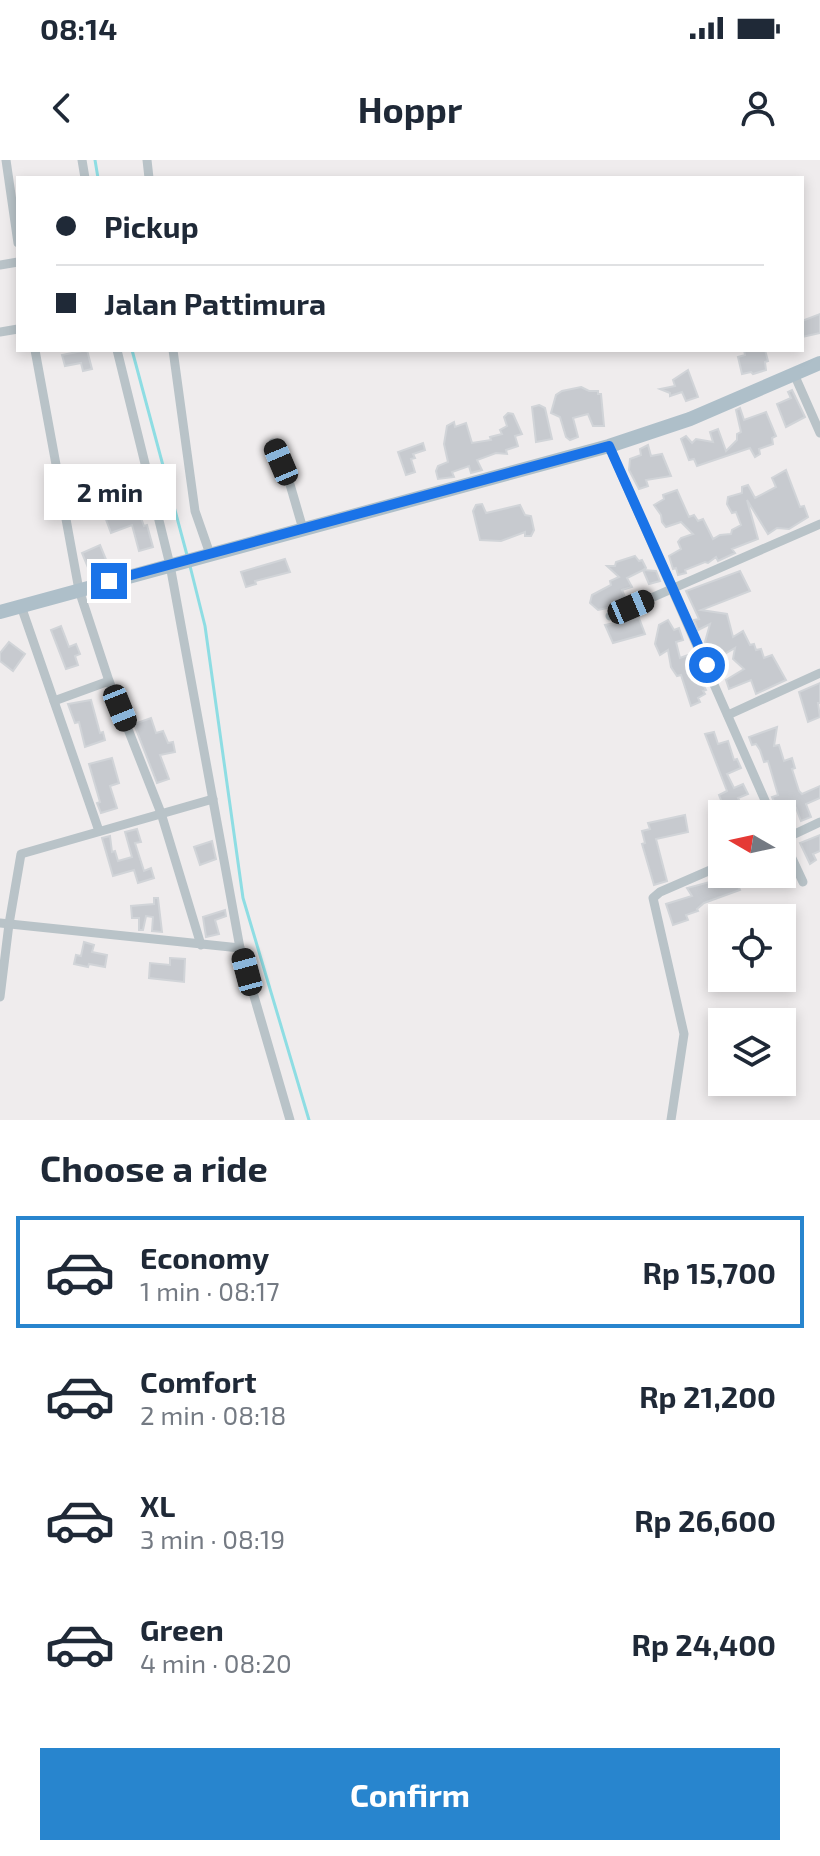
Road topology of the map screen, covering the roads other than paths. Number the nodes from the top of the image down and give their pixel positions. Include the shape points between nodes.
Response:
1 (6, 160) edge
2 (16, 229) edge
3 (35, 352) edge
4 (117, 352) edge
5 (173, 352) edge
6 (820, 363) edge
7 (794, 374) junction
8 (820, 433) edge
9 (273, 443) dead end
10 (609, 446) junction
11 (820, 524) edge
12 (303, 529) junction
13 (210, 554) junction
14 (170, 565) junction
15 (674, 589) junction
16 (79, 590) junction
17 (21, 606) junction
18 (0, 612) edge
19 (610, 616) dead end
20 (820, 673) edge
21 (109, 681) junction
22 (54, 701) junction
23 (728, 715) junction
24 (213, 799) junction
25 (765, 800) edge
26 (161, 813) junction
27 (820, 822) edge
28 (99, 831) junction
29 (796, 832) edge
30 (796, 867) edge
31 (708, 871) edge
32 (803, 882) dead end
33 (4, 923) edge
34 (201, 945) junction
35 (240, 948) junction
36 (0, 997) edge
37 (290, 1120) edge
38 (671, 1120) edge

1 - 2 street
3 - 16 street
4 - 14 street
5 - 13 street via 195,511
6 - 7 main road
7 - 8 street
7 - 10 main road via 690,419
9 - 12 street
10 - 12 main road
10 - 15 street
11 - 15 street
12 - 13 main road
13 - 14 main road
14 - 16 main road
14 - 24 street
15 - 19 street
15 - 23 street
16 - 17 main road
16 - 21 street
17 - 18 main road
17 - 22 street
20 - 23 street
21 - 22 street
21 - 26 street
22 - 28 street
23 - 25 street
24 - 26 street
24 - 35 street
26 - 28 street
26 - 34 street
27 - 29 street
28 - 33 street via 21,854
30 - 32 street
31 - 38 street via 653,898 684,1034
33 - 34 street
33 - 36 street
34 - 35 street
35 - 37 street

